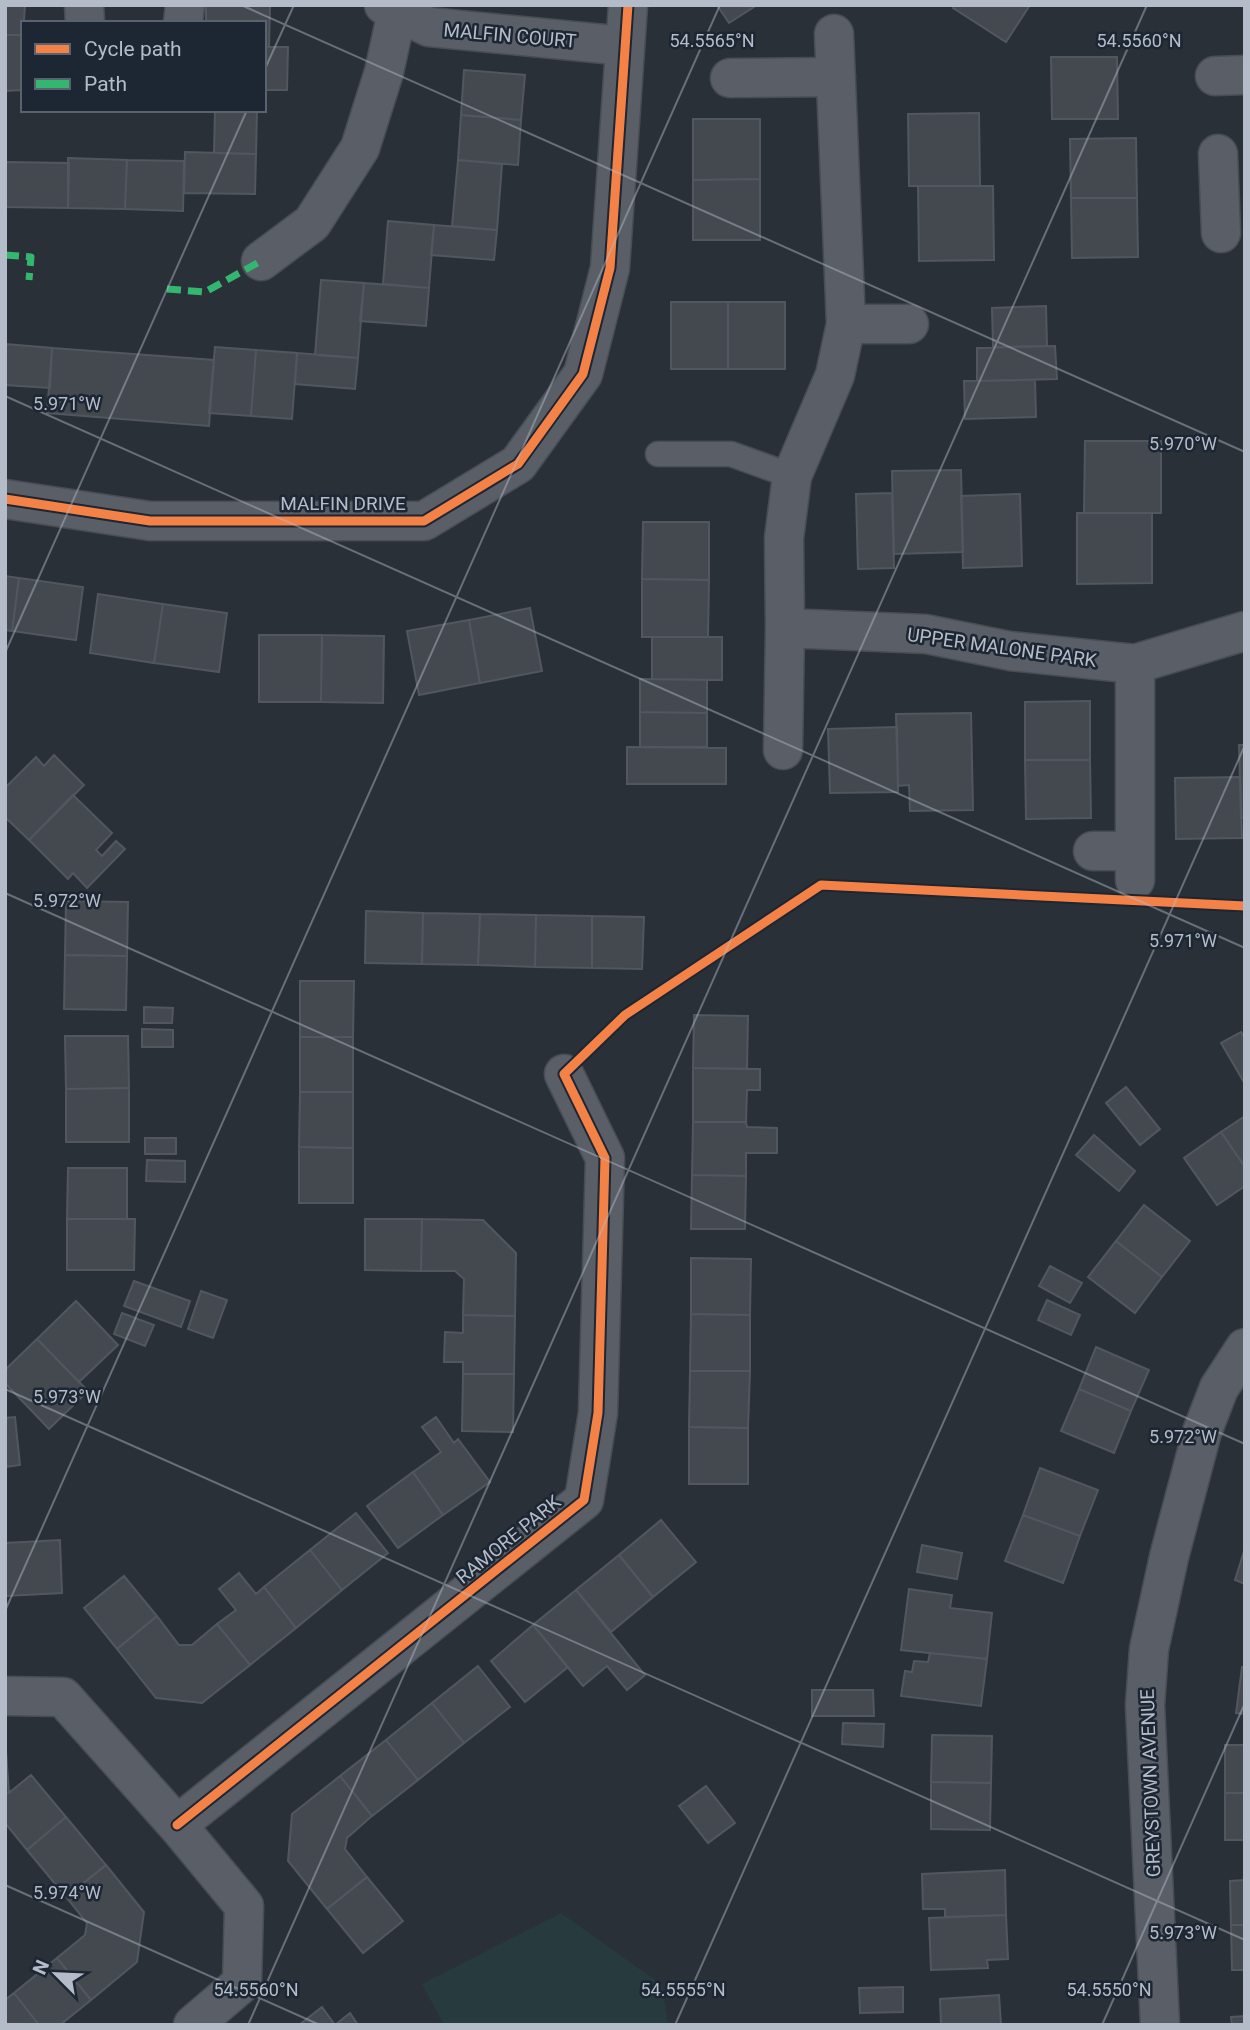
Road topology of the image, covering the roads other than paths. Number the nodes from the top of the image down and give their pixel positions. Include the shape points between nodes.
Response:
1 (628, 5) edge
2 (391, 9) edge
3 (834, 34) dead end
4 (625, 46) junction
5 (836, 77) junction
6 (730, 78) dead end
7 (1227, 176) edge
8 (1221, 233) dead end
9 (261, 261) dead end
10 (846, 324) junction
11 (909, 324) dead end
12 (658, 454) dead end
13 (792, 477) junction
14 (5, 499) edge
15 (785, 628) junction
16 (1245, 631) edge
17 (1135, 664) junction
18 (783, 750) dead end
19 (1093, 851) dead end
20 (564, 1074) dead end
21 (1245, 1348) edge
22 (5, 1696) edge
23 (177, 1825) junction
24 (193, 2025) edge
25 (1160, 2025) edge

1 - 4 street, MALFIN DRIVE
2 - 4 street, MALFIN COURT via 429,27
2 - 9 street, MALFIN COURT via 384,72 360,148 312,223
3 - 5 street
4 - 14 street, MALFIN DRIVE via 610,268 604,294 583,374 518,464 424,521 150,522
5 - 6 street
5 - 10 street
7 - 8 street
10 - 11 street
10 - 13 street via 835,374
12 - 13 lane via 731,454
13 - 15 street via 784,538
15 - 17 street, UPPER MALONE PARK via 926,634 1010,651
15 - 18 street
16 - 17 street, UPPER MALONE PARK
17 - 19 street via 1135,866
20 - 23 street, RAMORE PARK via 605,1158 598,1413 584,1500
21 - 25 street, GREYSTOWN AVENUE via 1219,1388 1202,1432 1149,1649 1145,1705
22 - 23 street via 63,1697
23 - 24 street via 244,1906 242,1983

